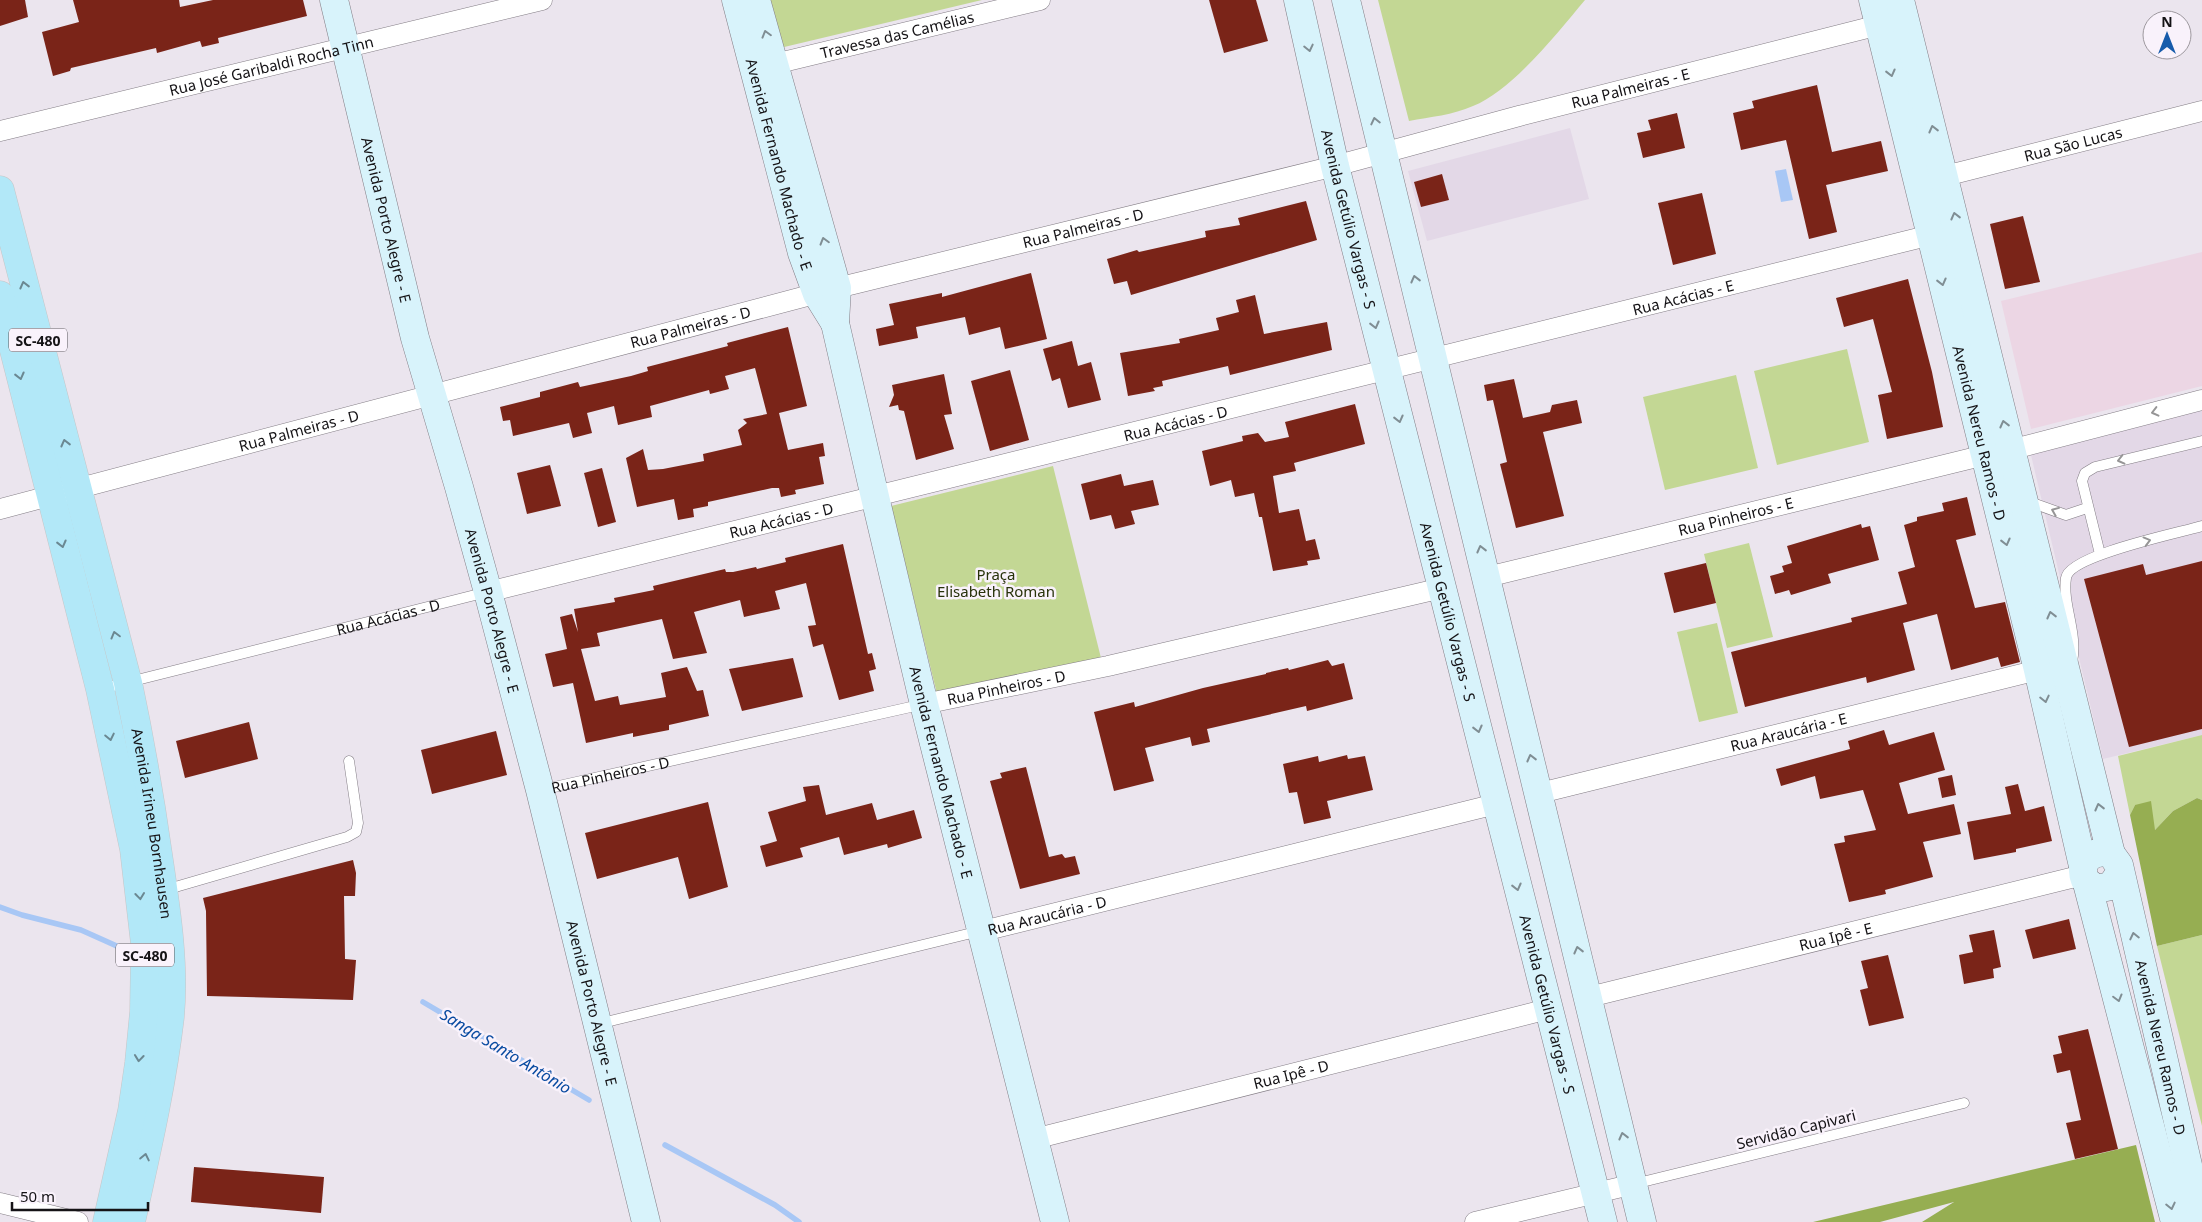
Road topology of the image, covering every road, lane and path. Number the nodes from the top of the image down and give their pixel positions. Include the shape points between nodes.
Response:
1 (334, 0) edge
2 (542, 0) edge
3 (736, 0) edge
4 (756, 0) edge
5 (1040, 0) edge
6 (1298, 0) edge
7 (1346, 0) edge
8 (1900, 0) edge
9 (1876, 13) edge
10 (345, 48) junction
11 (764, 66) junction
12 (2202, 111) edge
13 (0, 131) edge
14 (1383, 154) junction
15 (1336, 166) junction
16 (1945, 176) junction
17 (0, 190) edge
18 (1931, 234) junction
19 (827, 291) junction
20 (0, 295) edge
21 (20, 320) junction
22 (1435, 360) junction
23 (1387, 372) junction
24 (431, 394) junction
25 (2202, 400) edge
26 (2202, 440) edge
27 (1998, 452) junction
28 (77, 490) junction
29 (50, 497) junction
30 (875, 497) junction
31 (2023, 499) junction
32 (2087, 508) junction
33 (0, 509) edge
34 (2202, 526) edge
35 (2100, 554) junction
36 (1487, 577) junction
37 (1442, 588) junction
38 (488, 592) junction
39 (2038, 670) junction
40 (2067, 680) junction
41 (128, 682) junction
42 (100, 689) junction
43 (924, 704) junction
44 (349, 761) dead end
45 (540, 790) junction
46 (1540, 793) junction
47 (1496, 804) junction
48 (2115, 864) junction
49 (2084, 875) junction
50 (164, 890) junction
51 (983, 931) junction
52 (1589, 998) junction
53 (1548, 1009) junction
54 (597, 1024) junction
55 (1964, 1103) dead end
56 (1034, 1139) junction
57 (2173, 1161) junction
58 (1634, 1184) junction
59 (1595, 1193) junction
60 (0, 1203) edge
61 (78, 1222) edge
62 (106, 1222) edge
63 (131, 1222) edge
64 (646, 1222) edge
65 (1055, 1222) edge
66 (1475, 1222) edge
67 (1602, 1222) edge
68 (1642, 1222) edge
69 (2175, 1222) edge
70 (2201, 1222) edge

1 - 10 street, Avenida Porto Alegre - E
2 - 10 street, Rua José Garibaldi Rocha Tinn
3 - 11 street, Avenida Fernando Machado - E
11 -> 4 street, Avenida Fernando Machado - E
5 - 11 street, Travessa das Camélias
6 -> 15 street, Avenida Getúlio Vargas - S
14 -> 7 street
16 -> 8 street, Avenida Nereu Ramos - D
9 - 14 street, Rua Palmeiras - E
9 -> 18 street, Avenida Nereu Ramos - D
10 - 13 street, Rua José Garibaldi Rocha Tinn
10 - 24 street, Avenida Porto Alegre - E
11 - 19 street, Avenida Fernando Machado - E
12 - 16 street, Rua São Lucas
14 - 15 street, Rua Palmeiras - D
22 -> 14 street
15 - 19 street, Rua Palmeiras - D
15 -> 23 street, Avenida Getúlio Vargas - S
27 -> 16 street, Avenida Nereu Ramos - D
21 -> 17 main road, SC-480
18 - 22 street, Rua Acácias - E
18 -> 27 street, Avenida Nereu Ramos - D
19 - 24 street, Rua Palmeiras - D
19 - 30 street, Avenida Fernando Machado - E
20 - 21 main road, SC-480
28 -> 21 main road, SC-480
21 -> 29 main road, SC-480
22 - 23 street, Rua Acácias - D
36 -> 22 street
23 - 30 street, Rua Acácias - D
23 -> 37 street, Avenida Getúlio Vargas - S
24 - 28 street, Rua Palmeiras - D
24 - 38 street, Avenida Porto Alegre - E
25 -> 27 street, Rua Pinheiros - E
26 -> 32 lane via 2095,466 2085,472 2082,481
27 - 31 street, Avenida Nereu Ramos - D
27 - 36 street, Rua Pinheiros - E
27 -> 39 street, Avenida Nereu Ramos - D
28 - 29 street, Rua Palmeiras - D
41 -> 28 main road, Avenida Irineu Bornhausen / SC-480
29 - 33 street, Rua Palmeiras - D
29 -> 42 main road, Avenida Irineu Bornhausen / SC-480
30 - 38 street, Rua Acácias - D
30 - 43 street, Avenida Fernando Machado - E
32 -> 31 lane via 2066,515
40 -> 31 street, Avenida Nereu Ramos - D
32 - 35 lane
35 -> 34 lane
35 - 40 lane via 2072,568 2066,576 2074,648
46 -> 36 street
37 - 43 street, Rua Pinheiros - D via 1117,664
37 -> 47 street, Avenida Getúlio Vargas - S
38 - 41 lane, Rua Acácias - D
38 - 45 street, Avenida Porto Alegre - E
39 - 46 street, Rua Araucária - E
39 -> 49 street, Avenida Nereu Ramos - D
48 -> 40 street, Avenida Nereu Ramos - D
41 - 42 lane, Rua Acácias - D
41 - 50 main road, Avenida Irineu Bornhausen / SC-480
42 -> 62 main road, Avenida Irineu Bornhausen / SC-480 via 134,849 146,944 139,1063 132,1111
43 - 45 lane, Rua Pinheiros - D
43 - 51 street, Avenida Fernando Machado - E
44 - 50 lane via 358,823 356,832
45 - 54 street, Avenida Porto Alegre - E
52 -> 46 street
47 - 51 street, Rua Araucária - D
47 -> 53 street, Avenida Getúlio Vargas - S
48 - 49 street via 2101,852 2093,854 2088,857
57 -> 48 street, Avenida Nereu Ramos - D
49 - 52 street, Rua Ipê - E
49 -> 57 street, Avenida Nereu Ramos - D
63 -> 50 main road, Avenida Irineu Bornhausen / SC-480 via 154,1117 170,1016 170,942
51 - 54 lane, Rua Araucária - D
51 - 56 street, Avenida Fernando Machado - E
58 -> 52 street
53 - 56 street, Rua Ipê - D
53 - 59 street, Avenida Getúlio Vargas - S
54 - 64 street, Avenida Porto Alegre - E
55 - 58 lane, Servidão Capivari
56 - 65 street, Avenida Fernando Machado - E
57 -> 69 street, Avenida Nereu Ramos - D
57 - 70 street, Avenida Nereu Ramos - D
58 - 59 street
58 - 68 street
59 - 66 street
59 - 67 street, Avenida Getúlio Vargas - S
60 - 61 street

